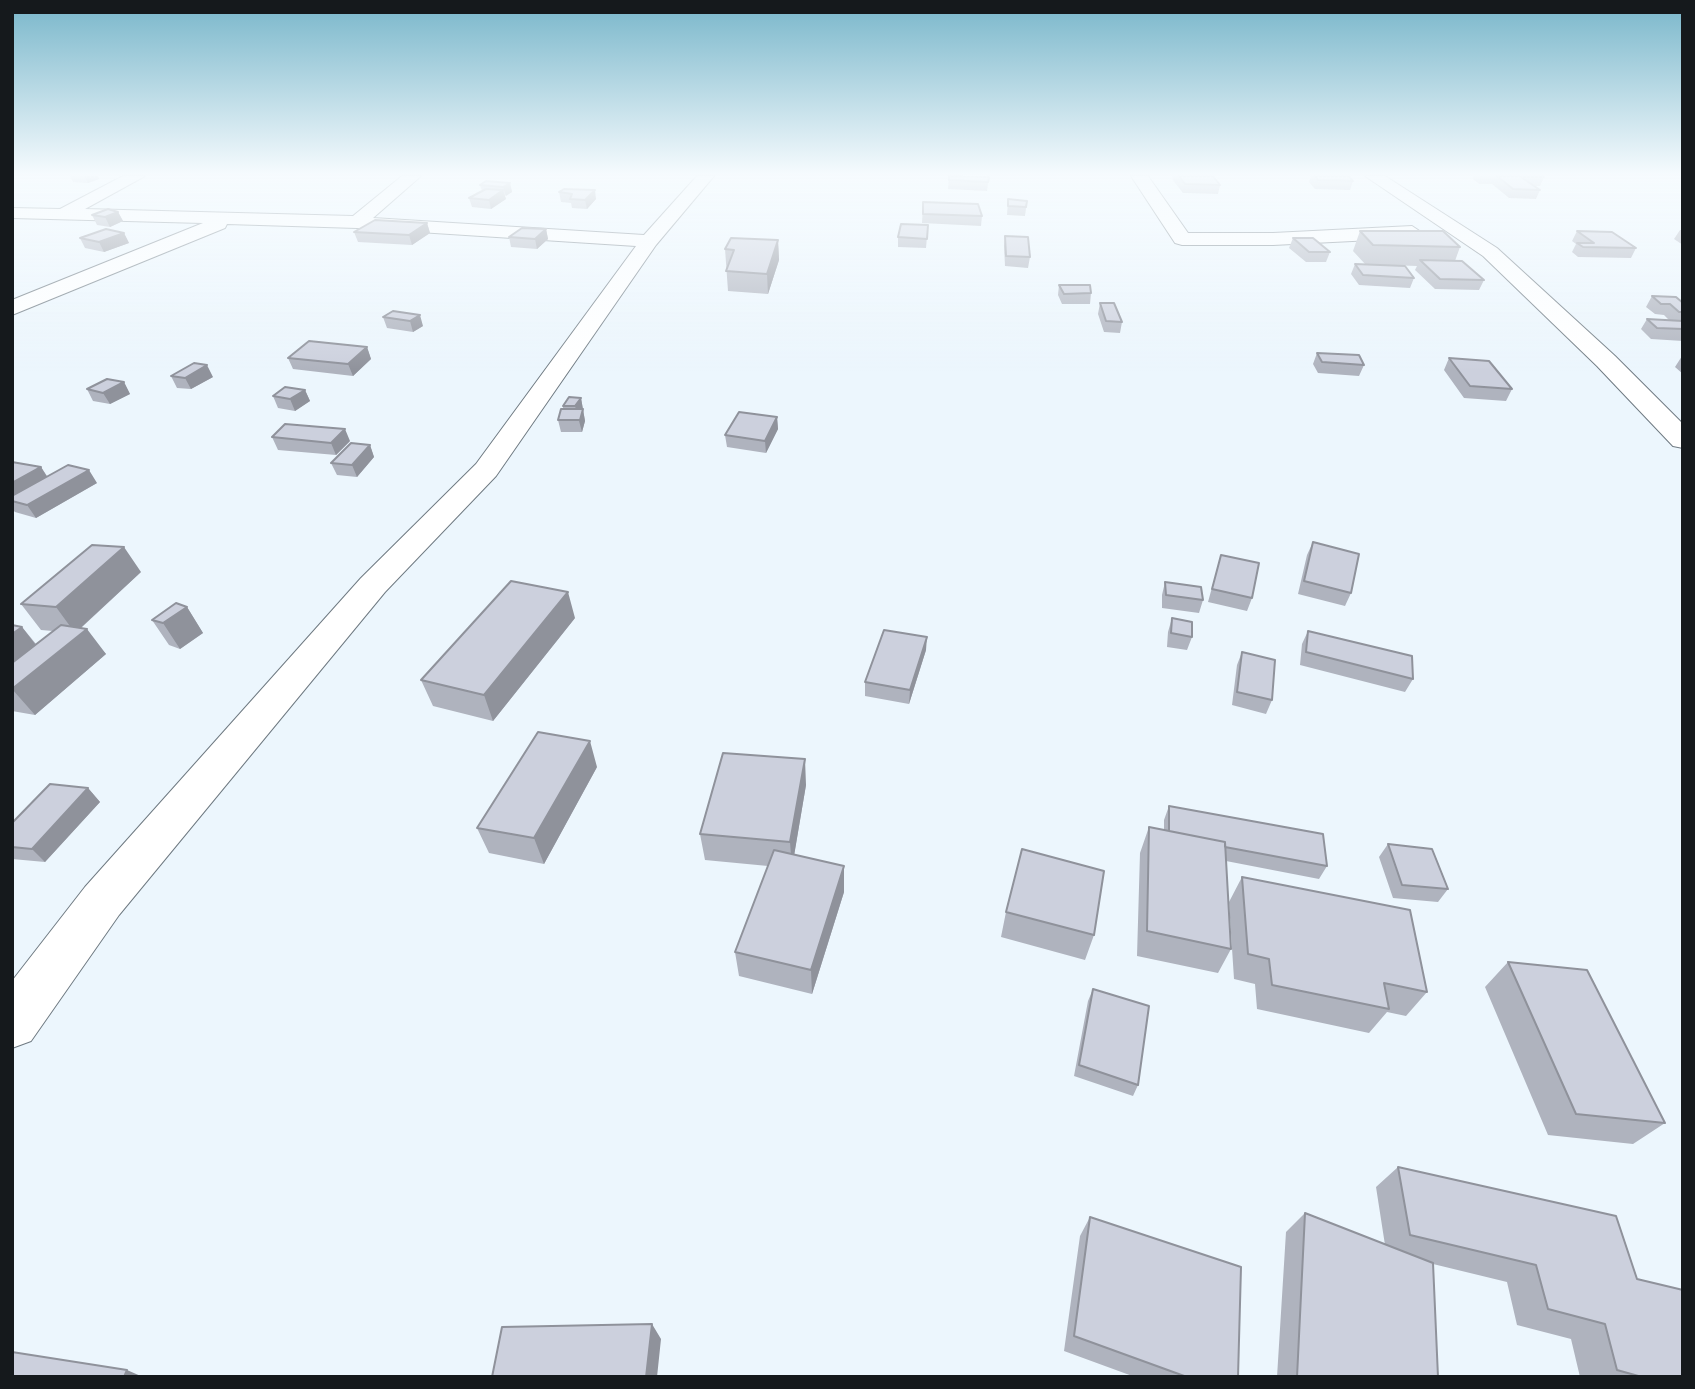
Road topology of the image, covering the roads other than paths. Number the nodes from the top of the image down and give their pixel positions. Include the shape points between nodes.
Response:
1 (177, 241) edge
2 (649, 241) edge
3 (1473, 241) edge
4 (12, 308) edge
5 (1683, 440) edge
6 (12, 1023) edge

1 - 4 street
2 - 6 street via 486,470 373,585 102,901
3 - 5 street via 1490,252

